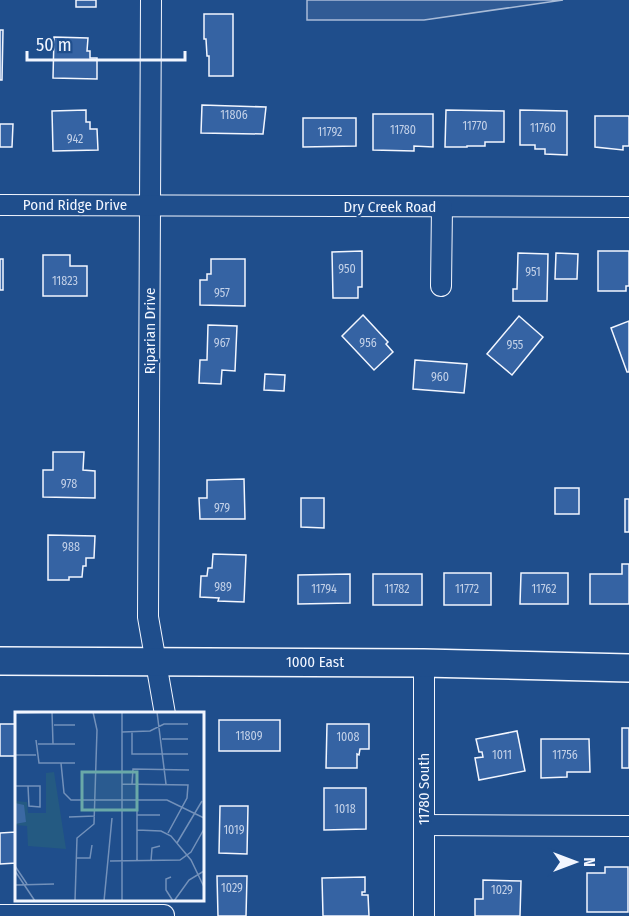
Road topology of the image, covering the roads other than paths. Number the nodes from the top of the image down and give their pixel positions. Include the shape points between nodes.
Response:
1 (151, 0) edge
2 (0, 204) edge
3 (151, 205) junction
4 (442, 207) junction
5 (629, 207) edge
6 (441, 286) dead end
7 (0, 661) edge
8 (156, 661) junction
9 (424, 663) junction
10 (629, 668) edge
11 (165, 712) edge
12 (424, 825) junction
13 (629, 826) edge
14 (164, 910) edge
15 (0, 915) edge
16 (424, 916) edge

1 - 3 street, Riparian Drive
2 - 3 street, Pond Ridge Drive
3 - 4 street, Dry Creek Road
3 - 8 street, Riparian Drive via 148,617
4 - 5 street, Dry Creek Road
4 - 6 street
7 - 8 street, 1000 East
8 - 9 street, 1000 East
8 - 11 street, Riparian Drive
9 - 10 street, 1000 East
9 - 12 street, 11780 South
12 - 13 street
12 - 16 street, 11780 South
14 - 15 street

